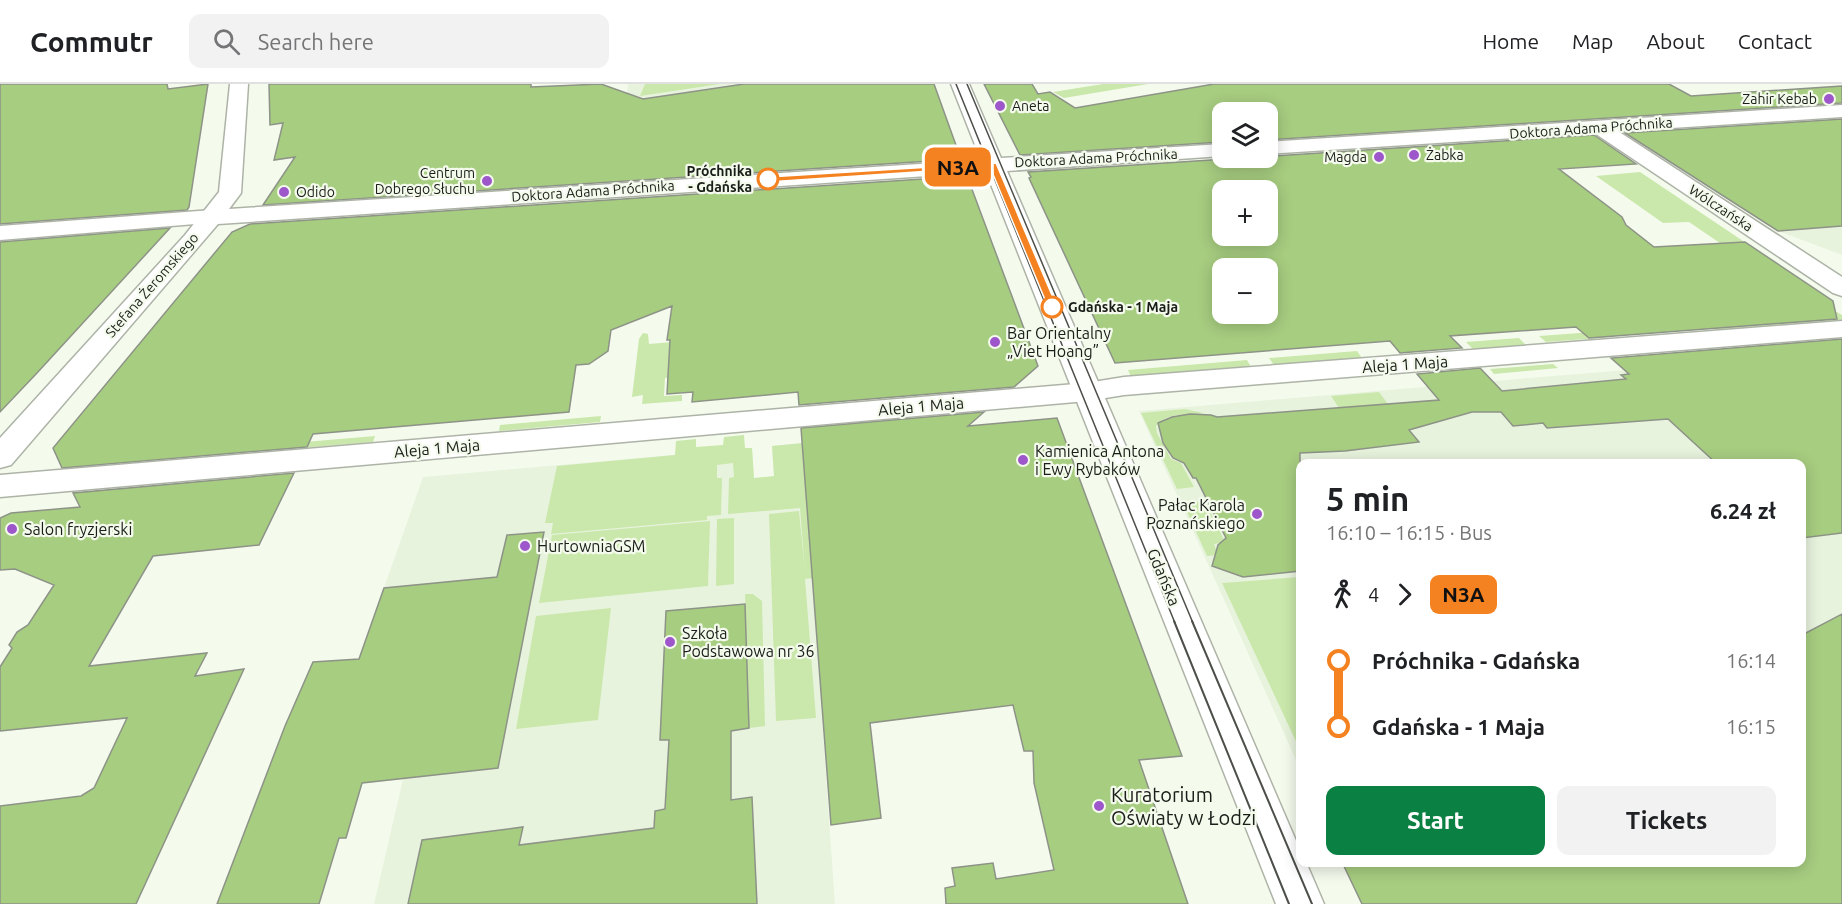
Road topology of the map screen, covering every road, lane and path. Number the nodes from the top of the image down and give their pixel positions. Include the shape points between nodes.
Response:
1 (239, 84) edge
2 (960, 84) edge
3 (1842, 111) edge
4 (1599, 128) junction
5 (1278, 147) edge
6 (1212, 151) edge
7 (993, 164) junction
8 (212, 217) junction
9 (0, 233) edge
10 (1842, 288) edge
11 (1842, 329) edge
12 (1087, 392) junction
13 (0, 458) edge
14 (0, 486) edge
15 (1300, 904) edge

1 - 8 street, Stefana Żeromskiego via 230,194
2 - 7 street, Gdańska
3 - 4 street, Doktora Adama Próchnika
4 - 5 street, Doktora Adama Próchnika
4 - 10 street, Wólczańska
6 - 7 street, Doktora Adama Próchnika
7 - 8 street, Doktora Adama Próchnika
7 - 12 street, Gdańska
8 - 9 street, Doktora Adama Próchnika
8 - 13 street, Stefana Żeromskiego
11 - 12 street, Aleja 1 Maja
12 - 14 street, Aleja 1 Maja
12 - 15 street, Gdańska

